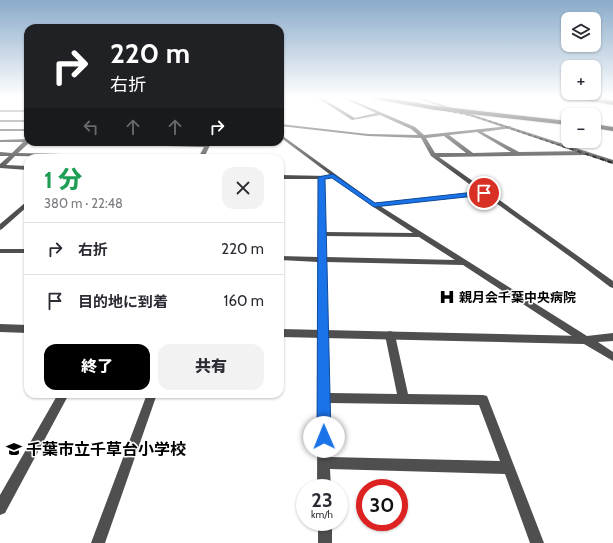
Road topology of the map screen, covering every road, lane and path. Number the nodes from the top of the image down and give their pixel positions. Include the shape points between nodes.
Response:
1 (399, 122) edge
2 (494, 122) edge
3 (284, 125) edge
4 (509, 127) junction
5 (601, 127) edge
6 (613, 129) edge
7 (0, 130) edge
8 (24, 130) edge
9 (478, 131) junction
10 (444, 134) junction
11 (423, 137) junction
12 (284, 138) edge
13 (0, 141) edge
14 (24, 141) edge
15 (24, 145) edge
16 (586, 153) junction
17 (0, 154) edge
18 (14, 154) junction
19 (24, 154) edge
20 (433, 155) junction
21 (519, 155) junction
22 (472, 156) junction
23 (613, 162) edge
24 (1, 166) edge
25 (24, 168) edge
26 (333, 176) junction
27 (284, 177) edge
28 (321, 177) junction
29 (484, 193) junction
30 (374, 205) junction
31 (24, 207) edge
32 (0, 228) edge
33 (322, 234) junction
34 (421, 235) junction
35 (0, 251) edge
36 (24, 252) edge
37 (284, 258) edge
38 (322, 260) junction
39 (465, 264) junction
40 (613, 285) edge
41 (0, 328) edge
42 (24, 329) edge
43 (284, 333) edge
44 (323, 334) junction
45 (390, 335) junction
46 (613, 337) edge
47 (583, 340) junction
48 (613, 357) edge
49 (62, 398) edge
50 (151, 398) edge
51 (324, 398) junction
52 (403, 398) junction
53 (324, 463) junction
54 (508, 468) junction
55 (324, 479) edge
56 (0, 508) edge
57 (325, 531) edge
58 (98, 543) edge
59 (325, 543) edge
60 (537, 543) edge

1 - 11 street
2 - 4 street
3 - 11 street via 368,135
4 - 9 street
4 - 16 street
5 - 6 highway
7 - 8 street
9 - 10 street
9 - 21 street
10 - 11 street
10 - 22 street
11 - 20 street
12 - 26 street
13 - 14 street
15 - 18 street
16 - 21 street
16 - 23 street
17 - 18 street
18 - 19 street
18 - 24 street
20 - 22 street
20 - 29 street
21 - 22 street
24 - 25 street
26 - 28 street
26 - 30 street
27 - 28 street
28 - 33 street
29 - 30 street
29 - 40 street
30 - 34 street
31 - 32 street
33 - 34 street
33 - 38 street
34 - 39 street
35 - 36 street
37 - 38 street
38 - 39 street
38 - 44 street
39 - 47 street
41 - 42 street
43 - 44 street
44 - 45 street
44 - 51 street
45 - 47 street
45 - 52 street
46 - 47 street
47 - 48 street
49 - 56 street
50 - 58 street
51 - 52 street
51 - 53 street
52 - 54 street via 483,400
53 - 54 street
53 - 55 street
54 - 60 street
57 - 59 street

